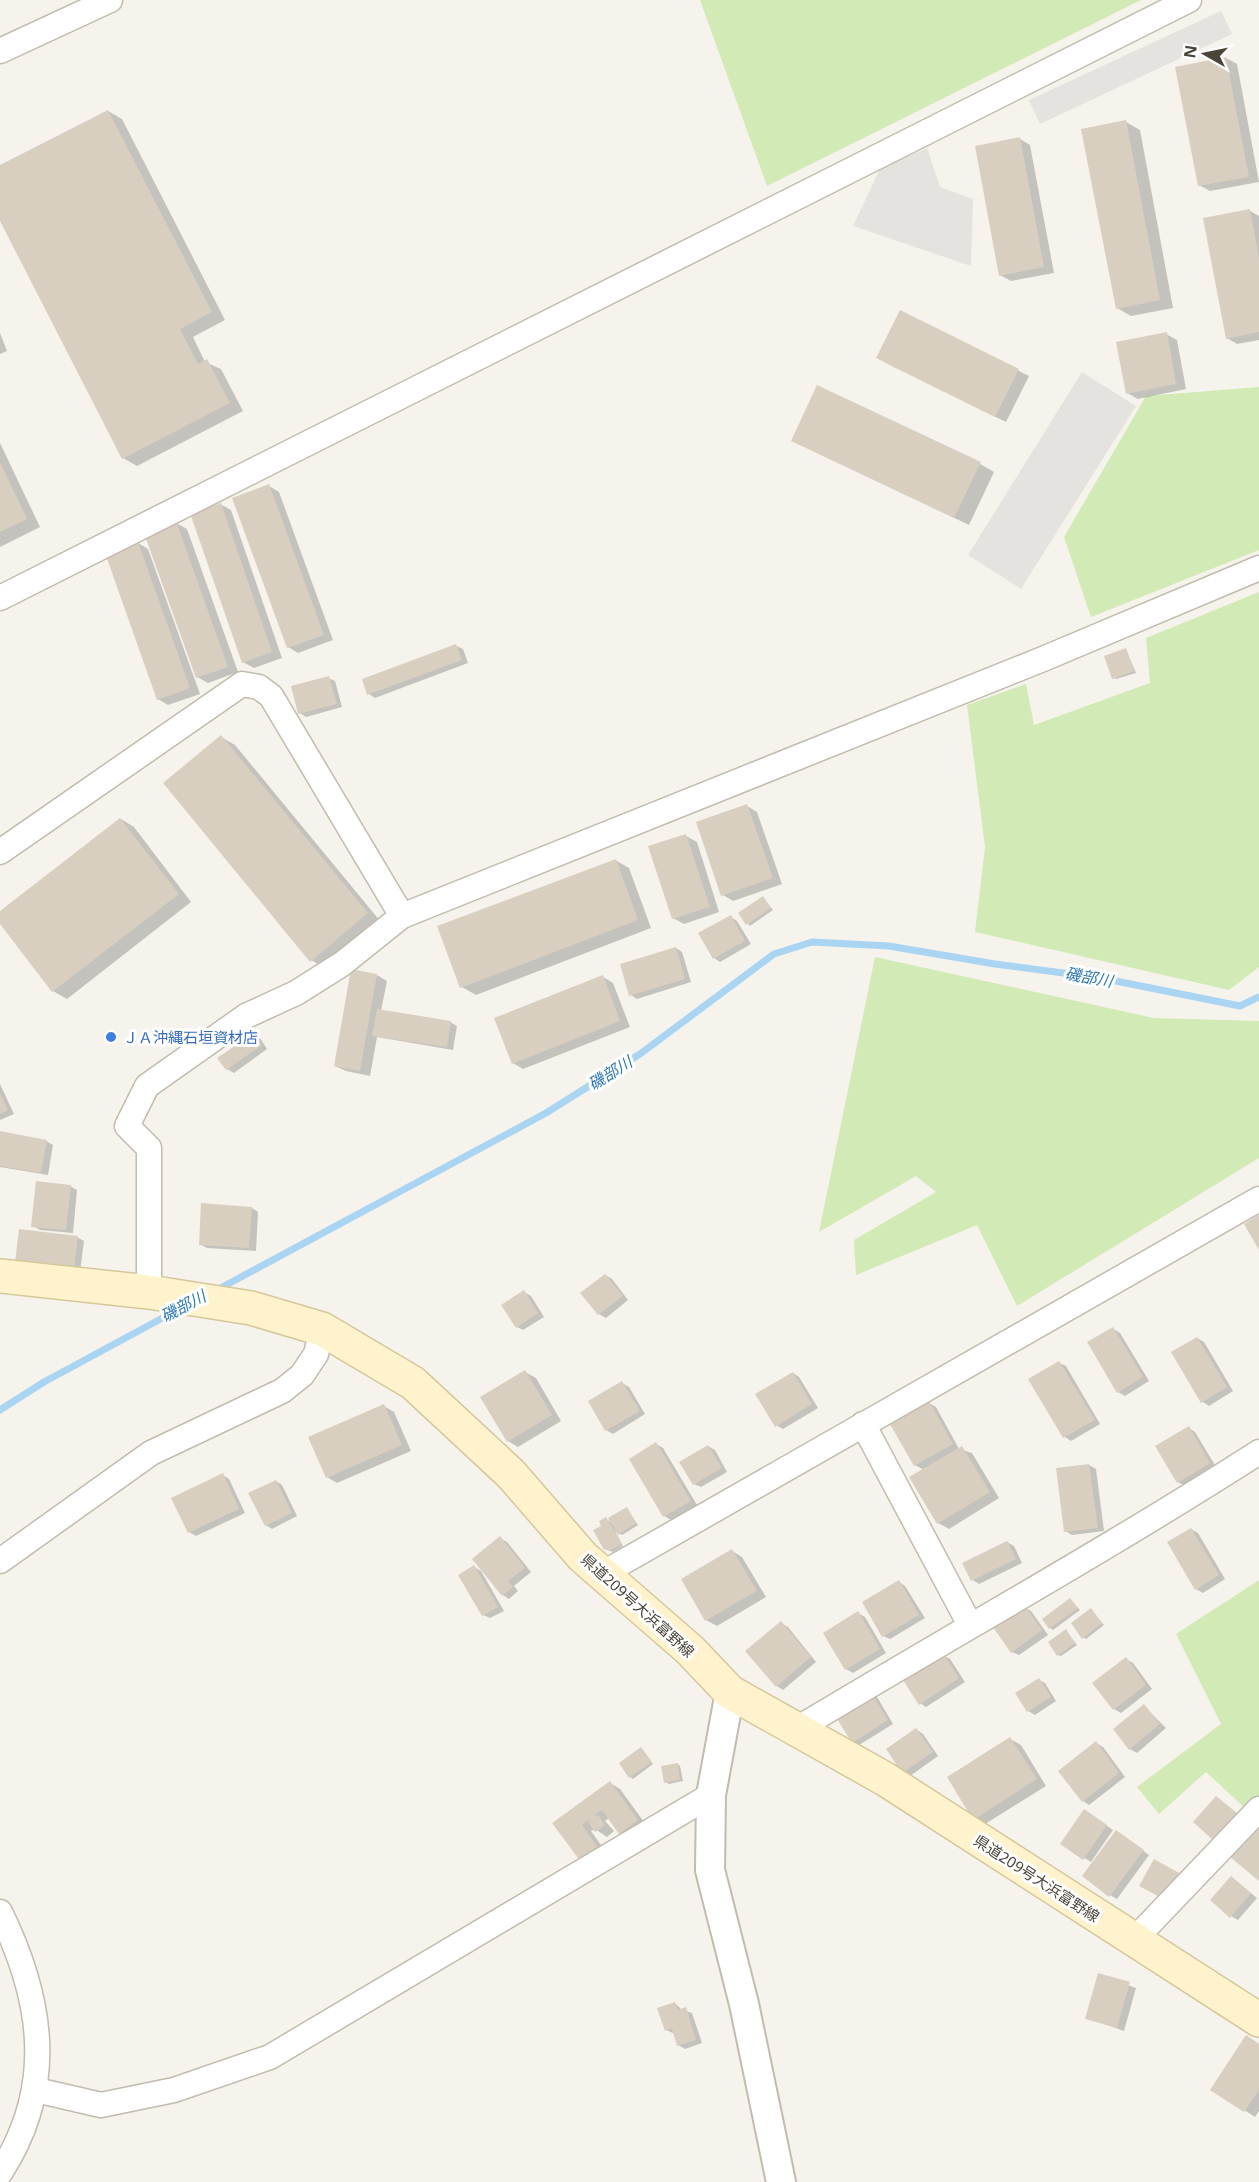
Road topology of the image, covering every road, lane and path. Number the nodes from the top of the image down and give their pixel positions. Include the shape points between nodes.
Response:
1 (110, 0) edge
2 (1190, 0) edge
3 (0, 51) edge
4 (1259, 568) edge
5 (0, 598) edge
6 (0, 852) edge
7 (402, 916) junction
8 (1259, 1199) edge
9 (0, 1276) edge
10 (149, 1292) junction
11 (322, 1329) junction
12 (863, 1425) junction
13 (1259, 1452) edge
14 (0, 1561) edge
15 (602, 1574) junction
16 (970, 1625) junction
17 (730, 1692) junction
18 (797, 1729) junction
19 (711, 1795) junction
20 (1259, 1809) edge
21 (0, 1912) edge
22 (1134, 1940) junction
23 (9, 1952) edge
24 (1259, 2020) edge
25 (36, 2090) junction
26 (0, 2173) edge
27 (781, 2182) edge

1 - 3 street
2 - 5 street
4 - 7 street
6 - 7 street via 242,684 259,687 271,696
7 - 10 street via 342,964 296,993 246,1016 147,1086 127,1126 149,1148
8 - 12 street
9 - 10 main road, 県道209号大浜富野線
10 - 11 main road, 県道209号大浜富野線 via 251,1308
11 - 14 street via 316,1354 302,1375 282,1391 151,1453
11 - 15 main road, 県道209号大浜富野線 via 413,1383 511,1474
12 - 15 street
12 - 16 street
13 - 16 street via 1091,1557
15 - 17 main road, 県道209号大浜富野線 via 690,1650
16 - 18 street
17 - 18 main road, 県道209号大浜富野線
17 - 19 street
18 - 22 main road, 県道209号大浜富野線 via 885,1779
19 - 25 street via 270,2057 174,2090 101,2105
19 - 27 street via 710,1870 744,2004
20 - 22 street
21 - 23 street
22 - 24 main road, 県道209号大浜富野線
23 - 25 street via 37,2017
25 - 26 street via 19,2144

